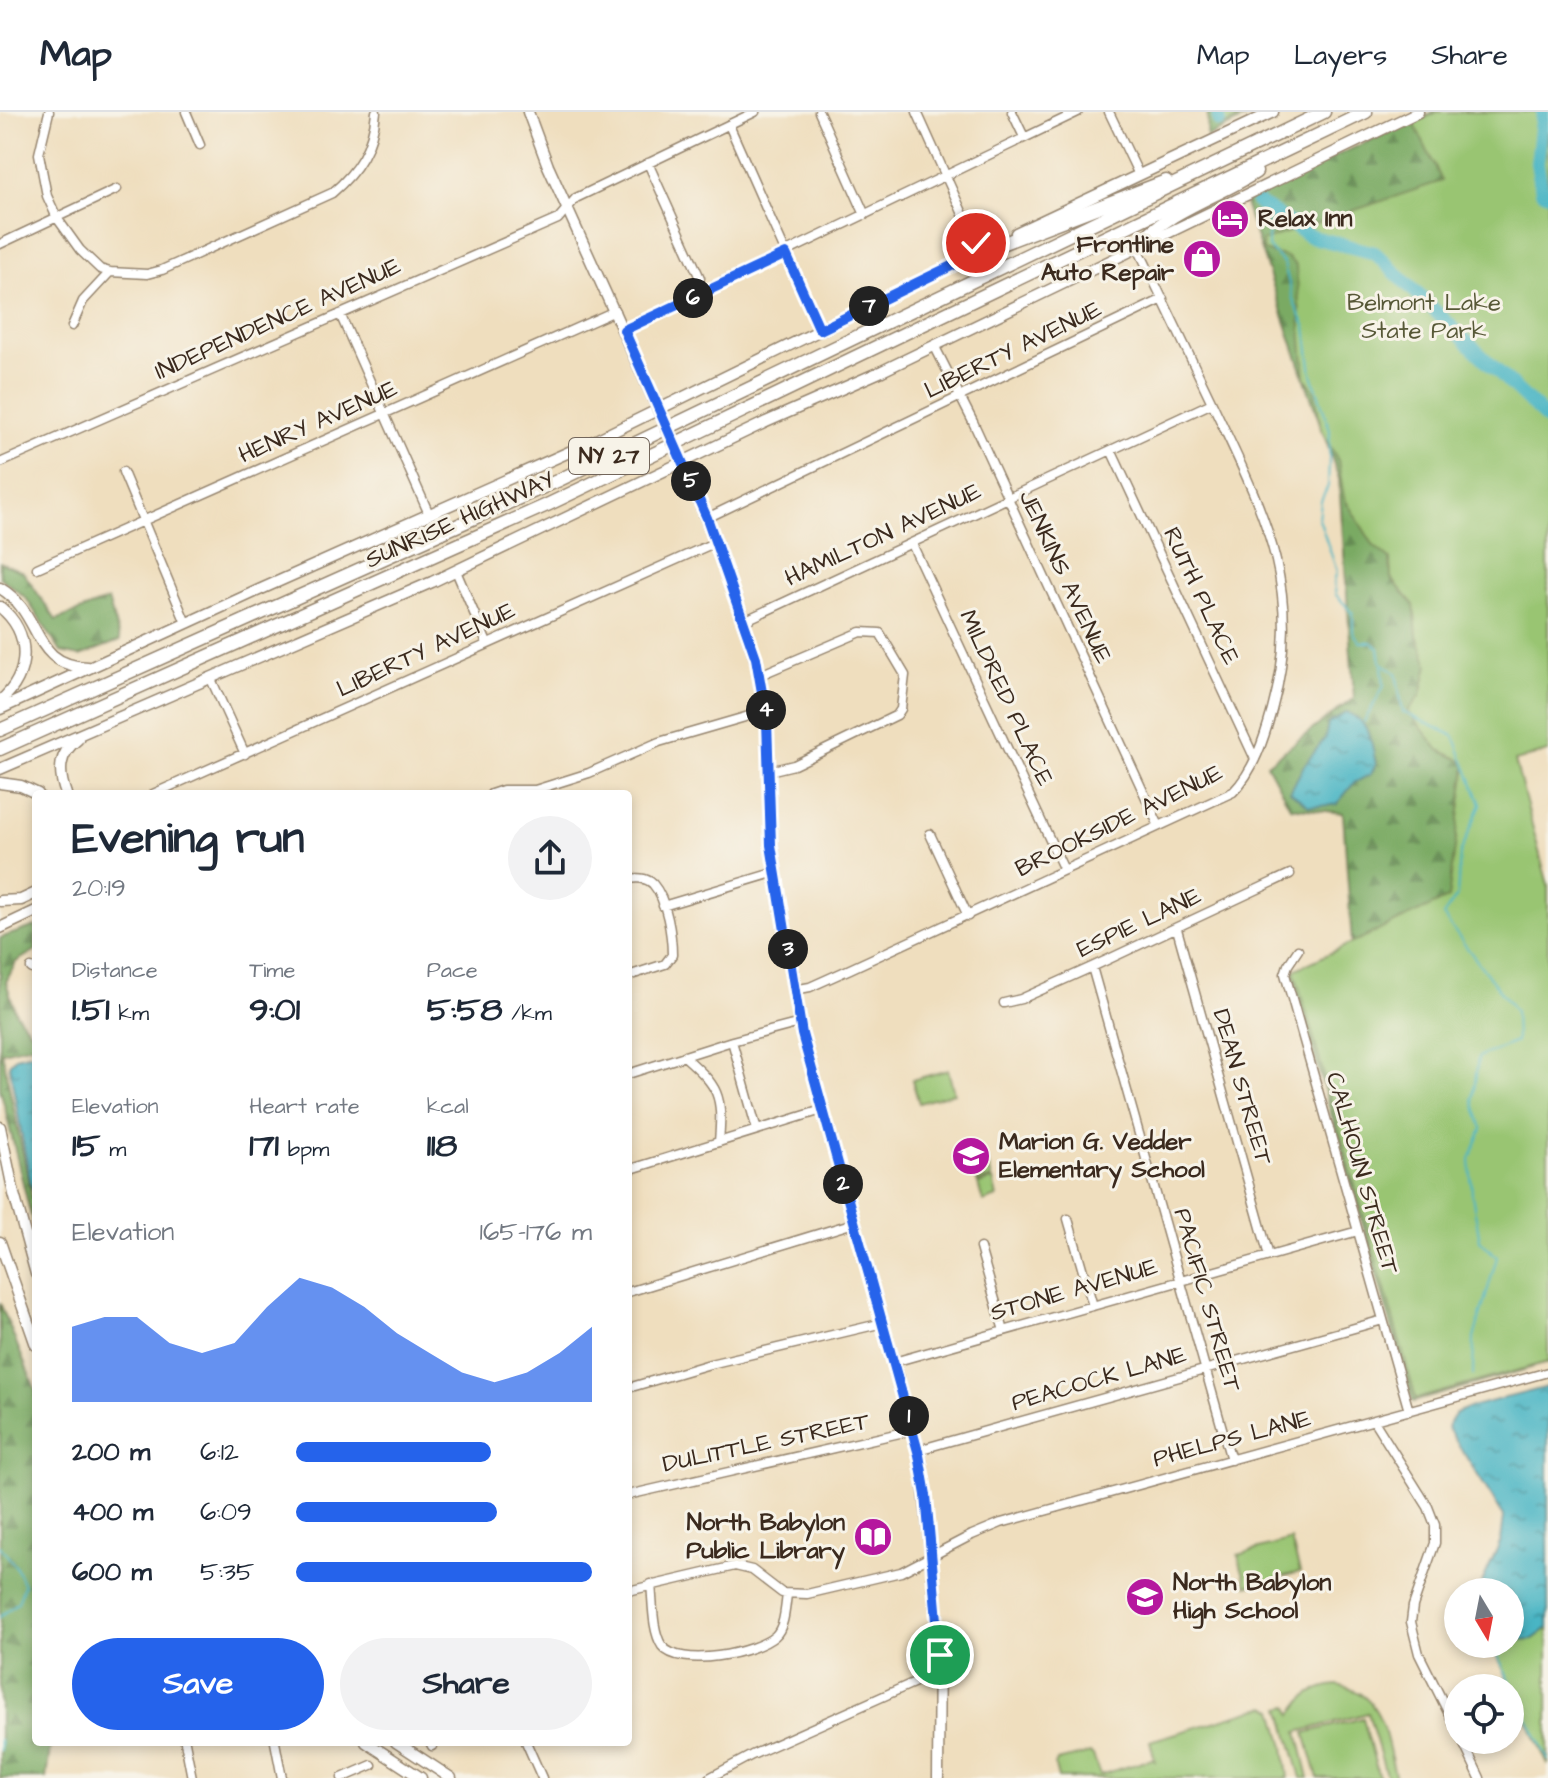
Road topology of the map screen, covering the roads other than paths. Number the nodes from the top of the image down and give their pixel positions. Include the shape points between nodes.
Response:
1 (49, 112) edge
2 (186, 112) edge
3 (376, 112) edge
4 (528, 112) edge
5 (755, 112) edge
6 (819, 112) edge
7 (917, 112) edge
8 (1012, 112) edge
9 (1078, 112) edge
10 (1109, 112) edge
11 (1273, 112) edge
12 (1324, 112) edge
13 (1366, 112) edge
14 (1418, 112) edge
15 (729, 125) junction
16 (1024, 137) junction
17 (1302, 143) junction
18 (200, 145) dead end
19 (648, 163) junction
20 (1211, 167) junction
21 (946, 175) junction
22 (1139, 175) junction
23 (117, 189) dead end
24 (568, 207) junction
25 (865, 215) junction
26 (57, 218) junction
27 (0, 245) edge
28 (1137, 246) junction
29 (982, 252) junction
30 (786, 254) junction
31 (110, 272) junction
32 (700, 278) dead end
33 (1163, 299) junction
34 (615, 311) junction
35 (340, 314) junction
36 (72, 326) dead end
37 (624, 330) junction
38 (820, 330) junction
39 (934, 345) junction
40 (960, 397) junction
41 (1212, 403) junction
42 (386, 414) junction
43 (1111, 450) junction
44 (0, 463) edge
45 (123, 472) dead end
46 (1007, 499) junction
47 (429, 514) junction
48 (707, 518) junction
49 (142, 522) junction
50 (716, 542) junction
51 (912, 544) junction
52 (37, 568) dead end
53 (456, 571) junction
54 (0, 588) edge
55 (0, 607) edge
56 (744, 621) junction
57 (186, 623) junction
58 (487, 643) junction
59 (94, 667) junction
60 (760, 675) junction
61 (211, 679) junction
62 (0, 701) edge
63 (0, 709) edge
64 (766, 711) junction
65 (0, 730) edge
66 (90, 730) junction
67 (0, 749) edge
68 (245, 754) junction
69 (1255, 759) junction
70 (0, 769) edge
71 (769, 771) junction
72 (0, 783) edge
73 (65, 790) edge
74 (162, 790) edge
75 (503, 790) edge
76 (535, 790) edge
77 (535, 790) edge
78 (32, 791) edge
79 (1159, 826) junction
80 (930, 834) dead end
81 (1064, 870) junction
82 (776, 872) junction
83 (1290, 874) dead end
84 (632, 879) edge
85 (32, 895) edge
86 (0, 901) edge
87 (663, 906) junction
88 (32, 913) edge
89 (968, 916) junction
90 (0, 928) edge
91 (1177, 929) junction
92 (1298, 950) dead end
93 (1092, 967) junction
94 (632, 975) edge
95 (794, 990) junction
96 (1004, 1003) dead end
97 (800, 1023) junction
98 (732, 1041) junction
99 (684, 1056) junction
100 (632, 1073) edge
101 (822, 1110) junction
102 (0, 1127) edge
103 (757, 1130) junction
104 (719, 1142) junction
105 (632, 1169) edge
106 (1068, 1219) dead end
107 (854, 1223) junction
108 (1358, 1231) junction
109 (0, 1242) edge
110 (980, 1248) dead end
111 (1269, 1256) junction
112 (32, 1260) edge
113 (1181, 1281) junction
114 (632, 1291) edge
115 (1093, 1306) junction
116 (1383, 1320) junction
117 (883, 1323) junction
118 (1004, 1331) junction
119 (32, 1334) edge
120 (894, 1362) junction
121 (1206, 1370) junction
122 (1548, 1372) edge
123 (632, 1387) edge
124 (1409, 1411) junction
125 (1374, 1421) junction
126 (913, 1430) junction
127 (918, 1450) junction
128 (1231, 1460) junction
129 (632, 1494) edge
130 (932, 1557) junction
131 (651, 1584) junction
132 (632, 1590) edge
133 (787, 1595) junction
134 (941, 1674) junction
135 (1444, 1704) edge
136 (186, 1746) edge
137 (276, 1746) edge
138 (372, 1746) edge
139 (402, 1746) edge
140 (528, 1746) edge
141 (1469, 1754) edge
142 (372, 1765) dead end
143 (192, 1778) edge
144 (282, 1778) edge
145 (342, 1778) edge
146 (421, 1778) edge
147 (451, 1778) edge
148 (542, 1778) edge
149 (709, 1778) edge
150 (938, 1778) edge
151 (1480, 1778) edge

1 - 26 street via 39,154
2 - 18 street
3 - 31 street via 362,162 332,193 162,270
4 - 24 main road
5 - 15 street, INDEPENDENCE AVENUE
6 - 25 street
7 - 21 street
8 - 16 street
9 - 16 street
10 - 22 street
11 - 22 main road, SUNRISE HIGHWAY
12 - 20 highway, SUNRISE HIGHWAY / NY 27
13 - 17 highway, SUNRISE HIGHWAY / NY 27
14 - 28 main road, SUNRISE HIGHWAY
15 - 19 street, INDEPENDENCE AVENUE
15 - 30 street
16 - 21 street
17 - 28 highway via 1182,212
17 - 67 highway, SUNRISE HIGHWAY / NY 27 via 547,505
19 - 24 street, INDEPENDENCE AVENUE via 576,198
19 - 32 street
20 - 29 highway via 1151,185
20 - 65 highway, SUNRISE HIGHWAY / NY 27 via 504,505
21 - 25 street
21 - 29 street
22 - 29 main road, SUNRISE HIGHWAY
23 - 26 street
24 - 34 main road
24 - 35 street, INDEPENDENCE AVENUE via 558,219
25 - 30 street
26 - 27 street
26 - 31 street via 90,261
28 - 33 street, BROOKSIDE AVENUE
28 - 39 main road, SUNRISE HIGHWAY
29 - 38 main road, SUNRISE HIGHWAY
30 - 37 street
30 - 38 street
31 - 36 street via 83,301
33 - 40 street, LIBERTY AVENUE
33 - 41 street, BROOKSIDE AVENUE
34 - 37 main road
34 - 42 street, HENRY AVENUE
35 - 42 street
35 - 44 street, INDEPENDENCE AVENUE
37 - 48 main road, bridge
38 - 47 main road, SUNRISE HIGHWAY via 616,431
39 - 40 street, JENKINS AVENUE
39 - 53 main road, SUNRISE HIGHWAY
40 - 46 street, JENKINS AVENUE
40 - 48 street, LIBERTY AVENUE
41 - 43 street, HAMILTON AVENUE
41 - 69 street, BROOKSIDE AVENUE via 1258,500 1284,604 1281,677
42 - 47 street
42 - 49 street, HENRY AVENUE
43 - 46 street, HAMILTON AVENUE
43 - 69 street, RUTH PLACE
45 - 49 street
46 - 51 street, HAMILTON AVENUE
46 - 79 street, JENKINS AVENUE
47 - 57 main road, SUNRISE HIGHWAY
48 - 50 main road
49 - 52 street, HENRY AVENUE
49 - 57 street
50 - 56 main road
50 - 58 street, LIBERTY AVENUE
51 - 56 street, HAMILTON AVENUE
51 - 81 street, MILDRED PLACE
53 - 58 street
53 - 61 main road, SUNRISE HIGHWAY
54 - 59 main road via 24,608 52,657
55 - 62 main road via 20,633 24,660 17,683
56 - 60 main road
57 - 59 main road, SUNRISE HIGHWAY
58 - 68 street, LIBERTY AVENUE
59 - 63 main road, SUNRISE HIGHWAY
60 - 64 main road
60 - 71 street via 874,631 885,638 905,675 901,709 890,720 794,765
61 - 66 main road, SUNRISE HIGHWAY
61 - 68 street
64 - 71 main road
64 - 77 street via 659,742
66 - 70 main road, SUNRISE HIGHWAY
66 - 73 main road via 71,744 61,761
68 - 74 street, LIBERTY AVENUE
69 - 79 street, BROOKSIDE AVENUE via 1233,792
71 - 82 main road
72 - 78 main road
75 - 76 street
79 - 81 street, BROOKSIDE AVENUE
80 - 89 street
81 - 89 street, BROOKSIDE AVENUE
82 - 87 street
82 - 95 main road
83 - 91 street, ESPIE LANE
84 - 87 street via 652,884
85 - 86 main road
87 - 94 street via 672,955 665,964
88 - 90 main road
89 - 95 street, BROOKSIDE AVENUE
91 - 93 street, ESPIE LANE
91 - 111 street, DEAN STREET
92 - 108 street, CALHOUN STREET via 1285,974
93 - 96 street, ESPIE LANE
93 - 113 street, PACIFIC STREET
95 - 97 main road
97 - 98 street
97 - 101 main road
98 - 99 street
98 - 103 street
99 - 100 street
99 - 104 street via 713,1081 722,1112
101 - 103 street
101 - 107 main road
102 - 112 main road
103 - 104 street
104 - 105 street
106 - 115 street
107 - 114 street
107 - 117 main road
108 - 111 street, STONE AVENUE
108 - 116 street, CALHOUN STREET
109 - 119 main road
110 - 118 street
111 - 113 street, STONE AVENUE
113 - 115 street, STONE AVENUE
113 - 121 street, PACIFIC STREET
115 - 118 street, STONE AVENUE
116 - 121 street, PEACOCK LANE
116 - 124 street, CALHOUN STREET
117 - 120 main road
117 - 123 street
118 - 120 street, STONE AVENUE
120 - 126 main road
121 - 127 street, PEACOCK LANE
121 - 128 street, PACIFIC STREET
122 - 124 street, PHELPS LANE
124 - 125 street, PHELPS LANE
125 - 128 street, PHELPS LANE
125 - 135 street via 1435,1525 1435,1543 1411,1622 1419,1654
126 - 127 main road
126 - 129 street, DULITTLE STREET
127 - 130 main road
128 - 130 street, PHELPS LANE via 1001,1523
130 - 133 street, PHELPS LANE via 885,1577
130 - 134 main road
131 - 132 street
131 - 133 street via 740,1566
131 - 133 street via 659,1639 666,1650 681,1655 730,1655 774,1638
134 - 149 street via 766,1748
134 - 150 main road
136 - 143 street
137 - 144 street
138 - 146 main road
139 - 147 main road
140 - 148 street
141 - 151 street
142 - 145 street

